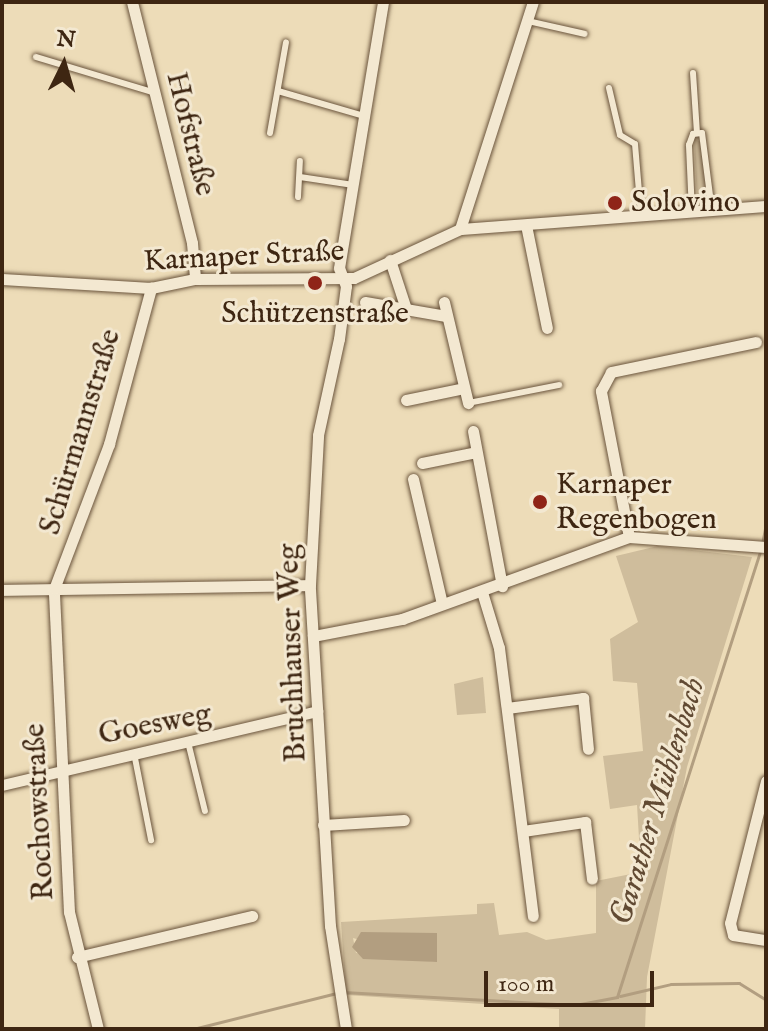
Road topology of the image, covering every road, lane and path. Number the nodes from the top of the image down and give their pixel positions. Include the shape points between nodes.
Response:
1 (132, 2) edge
2 (383, 2) edge
3 (533, 2) edge
4 (528, 21) junction
5 (585, 34) dead end
6 (286, 42) dead end
7 (36, 57) dead end
8 (693, 73) dead end
9 (609, 88) dead end
10 (278, 91) junction
11 (155, 93) junction
12 (364, 116) junction
13 (270, 133) dead end
14 (697, 133) junction
15 (300, 161) dead end
16 (300, 177) junction
17 (353, 185) junction
18 (298, 197) dead end
19 (766, 206) edge
20 (712, 211) junction
21 (692, 212) junction
22 (641, 215) junction
23 (526, 225) junction
24 (460, 229) junction
25 (390, 260) junction
26 (343, 278) junction
27 (2, 279) edge
28 (195, 279) junction
29 (151, 288) junction
30 (365, 302) dead end
31 (444, 302) dead end
32 (406, 309) junction
33 (446, 316) junction
34 (547, 328) dead end
35 (756, 342) dead end
36 (559, 385) dead end
37 (459, 389) junction
38 (406, 400) dead end
39 (468, 403) joint
40 (473, 431) dead end
41 (476, 452) junction
42 (422, 463) dead end
43 (413, 479) dead end
44 (629, 537) junction
45 (762, 546) edge
46 (310, 585) junction
47 (502, 586) junction
48 (54, 589) junction
49 (2, 590) edge
50 (482, 592) junction
51 (442, 604) junction
52 (313, 636) junction
53 (507, 708) junction
54 (317, 711) junction
55 (188, 742) junction
56 (588, 749) dead end
57 (134, 753) junction
58 (60, 767) junction
59 (766, 781) edge
60 (2, 785) edge
61 (205, 811) dead end
62 (404, 820) dead end
63 (323, 825) junction
64 (523, 831) junction
65 (151, 840) dead end
66 (592, 879) dead end
67 (252, 916) dead end
68 (533, 916) dead end
69 (766, 940) edge
70 (77, 957) junction
71 (98, 1029) edge
72 (346, 1029) edge

1 - 11 street, Hofstraße
2 - 12 street
3 - 4 street
4 - 5 lane
4 - 24 street
6 - 10 lane
7 - 11 lane
8 - 14 lane
9 - 22 lane via 620,135 635,144
10 - 12 lane
10 - 13 lane
11 - 28 street, Hofstraße
12 - 17 street
14 - 20 lane via 706,140
14 - 21 lane via 689,145
15 - 16 lane
16 - 17 lane
16 - 18 lane
17 - 26 street
19 - 20 street, Karnaper Straße
20 - 21 street, Karnaper Straße
21 - 22 street, Karnaper Straße
22 - 23 street, Karnaper Straße
23 - 24 street, Karnaper Straße
23 - 34 street
24 - 25 street, Karnaper Straße
25 - 26 street, Karnaper Straße
25 - 32 street
26 - 28 street, Karnaper Straße
26 - 46 street, Bruchhauser Weg via 339,339 318,435
27 - 29 street, Karnaper Straße
28 - 29 street, Karnaper Straße
29 - 48 street, Schürmannstraße via 109,444
30 - 32 street
31 - 33 street
32 - 33 street
33 - 37 street
35 - 44 street via 611,372 601,391
36 - 39 lane
37 - 38 street
37 - 39 street
40 - 41 street
41 - 42 street
41 - 47 street
43 - 51 street
44 - 45 street
44 - 47 street
46 - 48 street
46 - 52 street, Bruchhauser Weg
47 - 50 street
48 - 49 street
48 - 58 street, Rochowstraße
50 - 51 street
50 - 53 street
51 - 52 street
52 - 54 street, Bruchhauser Weg
53 - 56 street via 583,698
53 - 64 street
54 - 55 street, Goesweg
54 - 63 street, Bruchhauser Weg
55 - 57 street, Goesweg
55 - 61 lane
57 - 58 street, Goesweg
57 - 65 lane
58 - 60 street, Goesweg
58 - 70 street, Rochowstraße
59 - 69 street via 730,923 733,935
62 - 63 street
63 - 72 street, Bruchhauser Weg
64 - 66 street via 585,822
64 - 68 street
67 - 70 street
70 - 71 street, Rochowstraße

